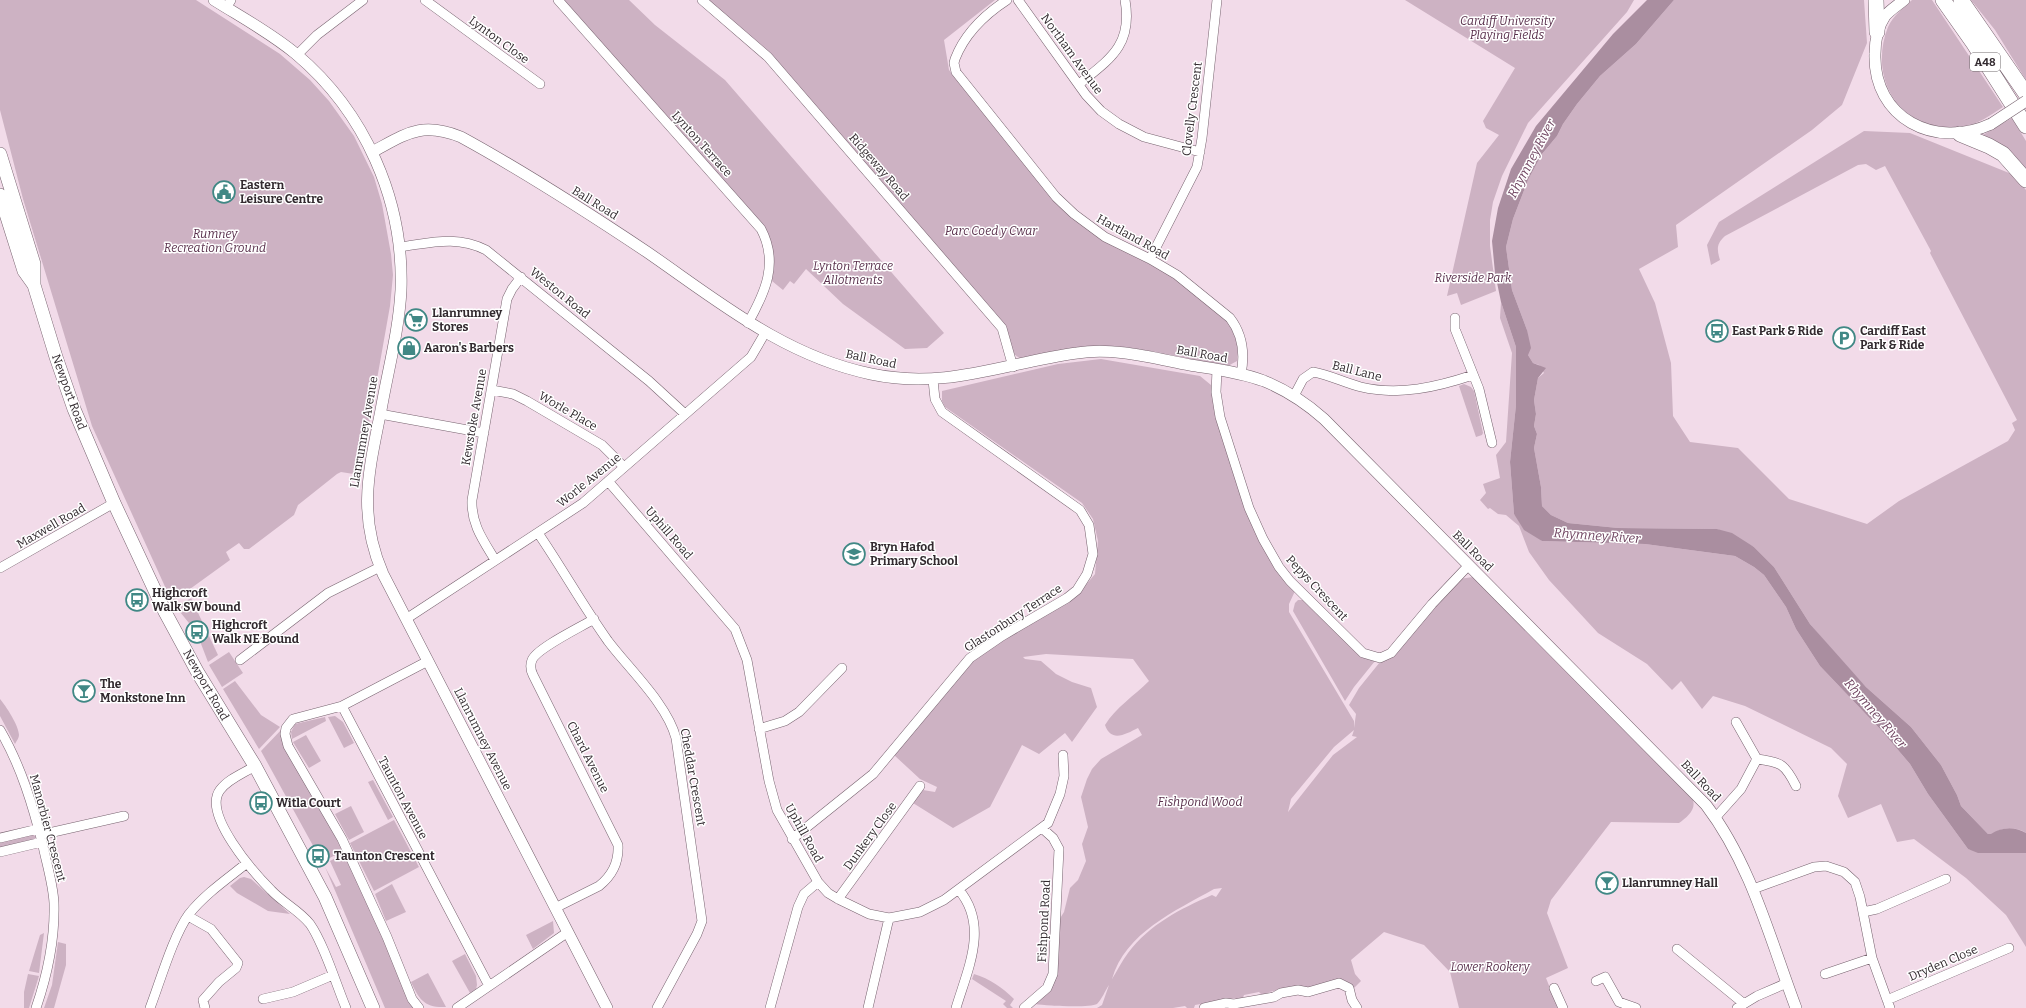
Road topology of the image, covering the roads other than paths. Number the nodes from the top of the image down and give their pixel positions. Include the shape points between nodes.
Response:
1 (214, 0) edge
2 (362, 0) edge
3 (426, 0) edge
4 (558, 0) edge
5 (702, 0) edge
6 (1006, 0) edge
7 (1018, 0) edge
8 (1125, 0) edge
9 (1217, 0) edge
10 (1876, 0) edge
11 (1904, 0) edge
12 (1943, 0) edge
13 (1961, 0) edge
14 (228, 4) edge
15 (1877, 32) junction
16 (297, 55) junction
17 (540, 84) dead end
18 (1078, 84) junction
19 (2026, 94) edge
20 (2026, 101) edge
21 (2026, 126) edge
22 (1960, 134) junction
23 (372, 152) junction
24 (1200, 152) junction
25 (0, 154) edge
26 (2026, 180) edge
27 (0, 195) edge
28 (399, 247) junction
29 (1150, 259) junction
30 (520, 277) junction
31 (34, 285) junction
32 (1455, 318) dead end
33 (748, 323) junction
34 (765, 333) junction
35 (1013, 367) junction
36 (1217, 370) junction
37 (1241, 374) junction
38 (1473, 375) junction
39 (933, 380) junction
40 (492, 390) junction
41 (1294, 396) junction
42 (380, 414) junction
43 (685, 414) junction
44 (484, 433) junction
45 (1492, 443) dead end
46 (624, 467) junction
47 (608, 481) junction
48 (114, 503) junction
49 (538, 533) junction
50 (495, 560) junction
51 (1469, 565) junction
52 (380, 567) junction
53 (0, 568) edge
54 (406, 619) junction
55 (594, 619) junction
56 (240, 660) dead end
57 (428, 661) junction
58 (842, 668) dead end
59 (342, 706) junction
60 (1736, 722) dead end
61 (760, 729) junction
62 (0, 730) edge
63 (1063, 755) dead end
64 (1757, 759) junction
65 (255, 766) junction
66 (920, 786) dead end
67 (1796, 786) dead end
68 (124, 816) dead end
69 (1716, 817) junction
70 (1043, 829) junction
71 (40, 835) junction
72 (0, 838) edge
73 (792, 839) junction
74 (0, 852) edge
75 (247, 863) junction
76 (1946, 879) dead end
77 (818, 882) junction
78 (1752, 889) junction
79 (959, 890) junction
80 (838, 899) junction
81 (555, 908) junction
82 (1863, 912) junction
83 (188, 916) junction
84 (889, 918) junction
85 (568, 932) junction
86 (2009, 948) dead end
87 (1677, 949) dead end
88 (1872, 958) junction
89 (1825, 974) dead end
90 (333, 975) junction
91 (1596, 981) dead end
92 (1787, 983) junction
93 (489, 986) junction
94 (1554, 988) dead end
95 (263, 999) dead end
96 (1888, 1004) edge
97 (1740, 1006) edge
98 (605, 1007) edge
99 (36, 1008) edge
100 (150, 1008) edge
101 (205, 1008) edge
102 (346, 1008) edge
103 (373, 1008) edge
104 (419, 1008) edge
105 (458, 1008) edge
106 (657, 1008) edge
107 (770, 1008) edge
108 (868, 1008) edge
109 (956, 1008) edge
110 (1024, 1008) edge
111 (1204, 1008) edge
112 (1357, 1008) edge
113 (1563, 1008) edge
114 (1636, 1008) edge
115 (1796, 1008) edge

1 - 14 street, Llanrumney Avenue
2 - 16 street via 317,35
3 - 17 street, Lynton Close
4 - 33 street, Lynton Terrace via 761,229 769,252 769,277 764,293
5 - 35 street, Ridgeway Road via 736,27 778,68 1002,328
6 - 29 street, Hartland Road via 977,24 957,54 954,64 956,72 1064,205 1105,237
7 - 18 street, Northam Avenue
8 - 18 street via 1126,28 1119,47 1108,61
9 - 24 street, Clovelly Crescent
10 - 15 highway
11 - 15 street via 1886,15
12 - 21 highway, A48
13 - 19 highway, A48
14 - 16 street, Llanrumney Avenue
15 - 22 street via 1875,66 1878,86 1895,111 1918,126
16 - 23 street, Llanrumney Avenue via 336,95 358,126
18 - 24 street, Northam Avenue via 1101,111 1128,129 1144,137
20 - 22 street, bridge via 1990,124
22 - 26 highway via 2003,154
23 - 28 street, Llanrumney Avenue via 388,191
23 - 33 street, Ball Road via 414,131 441,131 461,137 625,238
24 - 29 street, Clovelly Crescent via 1192,179
25 - 31 main road, Newport Road via 34,264
27 - 31 main road, Newport Road via 24,271
28 - 30 street, Weston Road via 461,241 492,253
28 - 42 street, Llanrumney Avenue via 400,304
29 - 37 street, Hartland Road via 1198,291 1234,323 1243,348
30 - 40 street, Kewstoke Avenue via 507,299
30 - 43 street, Weston Road via 673,401
31 - 48 main road, Newport Road via 74,409
32 - 38 street via 1455,329
33 - 34 street, Ball Road
34 - 39 street, Ball Road via 801,351 852,370 889,378
34 - 43 street, Worle Avenue via 751,357
35 - 36 street, Ball Road via 1063,355 1098,351 1130,354
35 - 39 street, Ball Road
36 - 37 street, Ball Road
36 - 51 street, Pepys Crescent via 1216,392 1220,418 1262,539 1290,581 1363,653 1380,658 1391,653
37 - 41 street, Ball Road via 1266,382
38 - 41 street, Ball Lane via 1429,388 1385,390 1354,386 1314,372 1303,379
38 - 45 street via 1479,389
39 - 73 street, Glastonbury Terrace via 935,399 942,412 1080,510 1092,535 1091,563 1082,583 1067,598 970,658 873,774
40 - 44 street, Kewstoke Avenue
40 - 46 street, Worle Place via 513,394 527,401 602,445
41 - 51 street, Ball Road via 1324,419
42 - 44 street
42 - 52 street, Llanrumney Avenue via 366,503 371,542
43 - 46 street, Worle Avenue
44 - 50 street, Kewstoke Avenue via 472,510 478,532
46 - 47 street, Worle Avenue
47 - 49 street, Worle Avenue via 576,508
47 - 61 street, Uphill Road via 735,629 747,660
48 - 53 street, Maxwell Road
48 - 65 main road, Newport Road via 165,612 198,673
49 - 50 street, Worle Avenue
49 - 55 street, Cheddar Crescent
50 - 54 street, Worle Avenue
51 - 69 street, Ball Road via 1688,785
52 - 54 street, Llanrumney Avenue
52 - 56 street via 328,593
54 - 57 street, Llanrumney Avenue
55 - 81 street, Chard Avenue via 540,651 531,665 533,676 618,845 617,861 606,880
55 - 106 street, Cheddar Crescent via 608,641 665,712 676,738 702,921
57 - 59 street
57 - 81 street, Llanrumney Avenue
58 - 61 street via 799,712 785,721
59 - 93 street, Taunton Avenue
59 - 104 street via 293,719 286,728 286,740 342,839 408,990
60 - 64 street
61 - 73 street, Uphill Road via 773,797 781,820
62 - 71 street, Manorbier Crescent via 19,766
63 - 70 street, Uphill Road via 1064,776 1060,794 1052,817
64 - 67 street via 1782,765 1788,770
64 - 69 street via 1741,789
65 - 75 street via 226,784 218,793 216,802 216,811 220,819
65 - 103 main road, Newport Road via 325,897
66 - 80 street, Dunkery Close
68 - 71 street
69 - 78 street, Ball Road via 1736,851
70 - 79 street, Uphill Road
70 - 110 street, Fishpond Road via 1053,838 1059,849 1053,974 1046,988
71 - 72 street
71 - 74 street
71 - 99 street, Manorbier Crescent via 51,882 54,913 45,978
73 - 77 street, Uphill Road
75 - 83 street
75 - 90 street via 271,891 310,924
76 - 82 street via 1877,909
77 - 80 street, Uphill Road
77 - 107 street via 804,894 798,907
78 - 82 street via 1807,869 1831,867 1844,872 1855,882
78 - 92 street, Ball Road
79 - 84 street, Uphill Road via 920,912
79 - 109 street via 970,905 975,932 971,957
80 - 84 street, Uphill Road via 869,914
81 - 85 street, Llanrumney Avenue
82 - 88 street
83 - 100 street
83 - 101 street via 212,929 238,962 236,968 203,1000
84 - 108 street
85 - 93 street
85 - 98 street, Llanrumney Avenue
86 - 96 street, Dryden Close
87 - 97 street
88 - 89 street
88 - 96 street
90 - 95 street via 293,992
90 - 102 street
91 - 114 street via 1605,977 1619,1002
92 - 97 street
92 - 115 street, Ball Road
93 - 105 street
94 - 113 street
111 - 112 street via 1274,997 1298,990 1308,992 1339,983 1349,988

